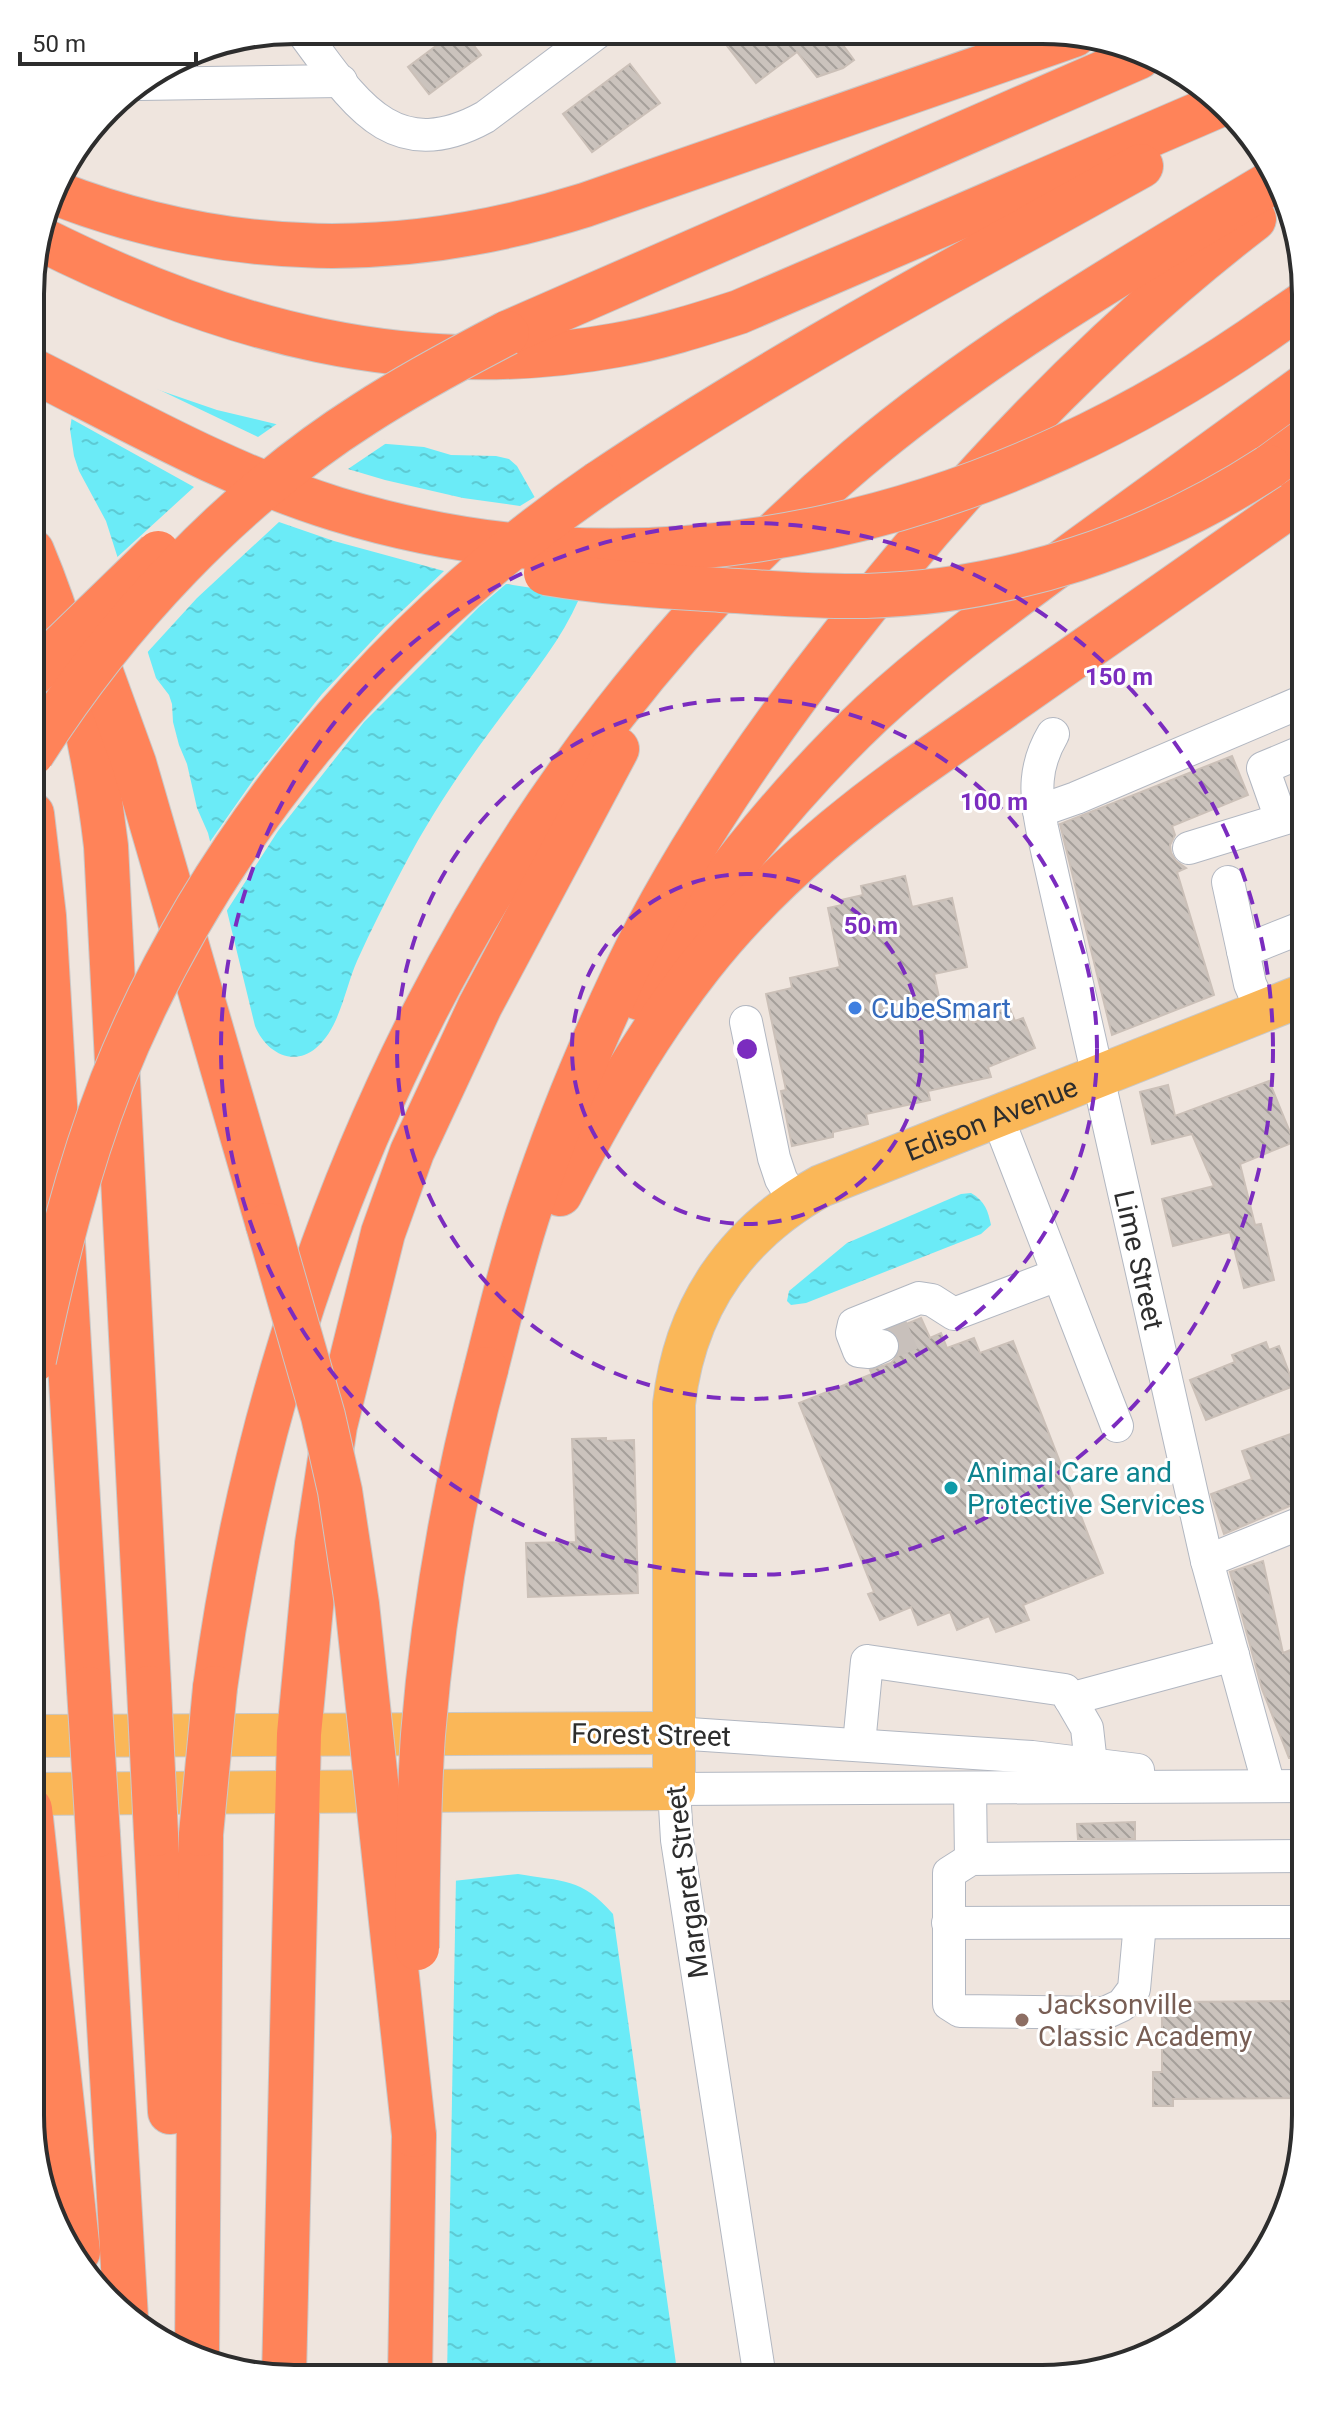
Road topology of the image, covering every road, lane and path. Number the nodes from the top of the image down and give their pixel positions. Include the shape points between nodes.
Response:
1 (315, 44) edge
2 (582, 44) edge
3 (1047, 44) edge
4 (1131, 60) edge
5 (341, 81) junction
6 (159, 84) edge
7 (1210, 109) edge
8 (1222, 121) edge
9 (1267, 185) edge
10 (64, 196) edge
11 (1275, 203) edge
12 (50, 243) edge
13 (1292, 312) edge
14 (507, 333) junction
15 (44, 376) edge
16 (1292, 395) edge
17 (1292, 450) edge
18 (1292, 505) edge
19 (334, 508) junction
20 (44, 554) edge
21 (745, 563) junction
22 (44, 582) edge
23 (44, 663) edge
24 (1292, 706) edge
25 (1053, 734) dead end
26 (44, 737) edge
27 (1292, 756) edge
28 (1039, 811) junction
29 (1292, 812) edge
30 (1292, 817) edge
31 (1189, 848) dead end
32 (1228, 882) dead end
33 (44, 916) edge
34 (1292, 932) edge
35 (1243, 951) junction
36 (1292, 1000) edge
37 (1262, 1011) junction
38 (746, 1022) dead end
39 (1099, 1076) junction
40 (997, 1116) junction
41 (559, 1130) junction
42 (795, 1202) junction
43 (1057, 1275) junction
44 (709, 1291) joint
45 (44, 1319) edge
46 (882, 1346) tunnel mouth
47 (486, 1369) junction
48 (1117, 1426) dead end
49 (1291, 1527) edge
50 (1207, 1561) junction
51 (1233, 1655) junction
52 (1070, 1699) junction
53 (675, 1733) junction
54 (299, 1734) junction
55 (44, 1736) edge
56 (859, 1744) junction
57 (1091, 1764) junction
58 (1269, 1786) junction
59 (1291, 1786) edge
60 (970, 1788) junction
61 (674, 1789) junction
62 (297, 1793) junction
63 (44, 1794) edge
64 (1291, 1856) edge
65 (971, 1859) junction
66 (1291, 1922) edge
67 (948, 1923) junction
68 (1140, 1923) junction
69 (44, 1934) edge
70 (414, 2135) junction
71 (76, 2237) edge
72 (125, 2299) edge
73 (182, 2339) edge
74 (197, 2345) edge
75 (284, 2364) edge
76 (410, 2365) edge
77 (758, 2365) edge

1 - 5 street
2 - 5 street via 485,117 433,136 383,123
3 - 10 highway via 585,205 461,237 335,247 250,243 125,218
4 - 14 highway
5 - 6 street
7 - 12 highway via 739,312 657,337 573,352 442,358 319,341 155,291
8 - 45 highway, bridge via 897,302 667,439 489,565 388,660 312,745 259,815 167,963 113,1079 69,1210
9 - 21 highway via 1116,276 961,379 855,461
11 - 41 highway via 1165,293 1030,421 921,537 817,668 727,794 642,939
13 - 19 highway, bridge via 1183,385 1059,450 955,492 819,529 680,549 582,551 457,538
14 - 23 highway, bridge via 358,408 255,472 165,546
14 - 26 highway, bridge via 362,415 234,516 114,642
15 - 19 highway, bridge via 217,462
16 - 41 highway via 966,634 842,743 773,816 704,904
17 - 19 highway, bridge via 1222,497 1169,524 1072,561 972,585 866,596 686,588 552,575 444,549
18 - 47 highway via 876,796 754,906 693,976 595,1128 532,1250
20 - 70 highway, bridge via 78,617 124,731 323,1416 357,1604
21 - 54 highway via 672,659 608,763 480,1006 412,1152 383,1233 335,1426 317,1544
21 - 74 highway, bridge via 669,644 586,751 478,916 393,1078 324,1242 275,1391 235,1556 201,1834
22 - 73 highway, bridge via 77,682 106,846
24 - 28 street
25 - 28 street, Lime Street via 1037,774
27 - 29 street via 1263,768
28 - 39 street, Lime Street
30 - 31 street
32 - 35 street
33 - 72 highway, bridge
34 - 35 street
35 - 37 street
36 - 37 main road, Edison Avenue
37 - 39 main road, Edison Avenue
38 - 42 street via 774,1158
39 - 40 main road, Edison Avenue
39 - 50 street, Lime Street
40 - 42 main road, Edison Avenue via 834,1181
40 - 43 street
41 - 47 highway via 519,1242
42 - 44 main road, Edison Avenue via 747,1242
43 - 46 street via 940,1321 932,1300 919,1298 854,1324 859,1351
43 - 48 street
44 - 53 main road, Margaret Street via 685,1342 674,1404
47 - 70 highway, bridge via 449,1531 427,1695
49 - 50 street
50 - 51 street, Lime Street
51 - 52 street
51 - 58 street, Lime Street
52 - 56 street via 1065,1690 867,1661
52 - 57 street via 1087,1728
53 - 54 main road, Forest Street
53 - 56 street, Forest Street
53 - 61 main road, Margaret Street
54 - 55 main road, Forest Street
54 - 62 highway
56 - 57 street, Forest Street
57 - 58 street, Forest Street
58 - 59 street, Forest Street
58 - 60 street, Forest Street
60 - 61 street, Forest Street
60 - 65 street
61 - 62 main road, Forest Street
61 - 77 street, Margaret Street via 679,1855
62 - 63 main road, Forest Street
62 - 75 highway
64 - 65 street
65 - 67 street via 949,1873
66 - 68 street
67 - 68 street
67 - 68 street via 949,2004 960,2011 1105,2013 1122,2005 1134,1989
69 - 71 highway
70 - 76 highway

